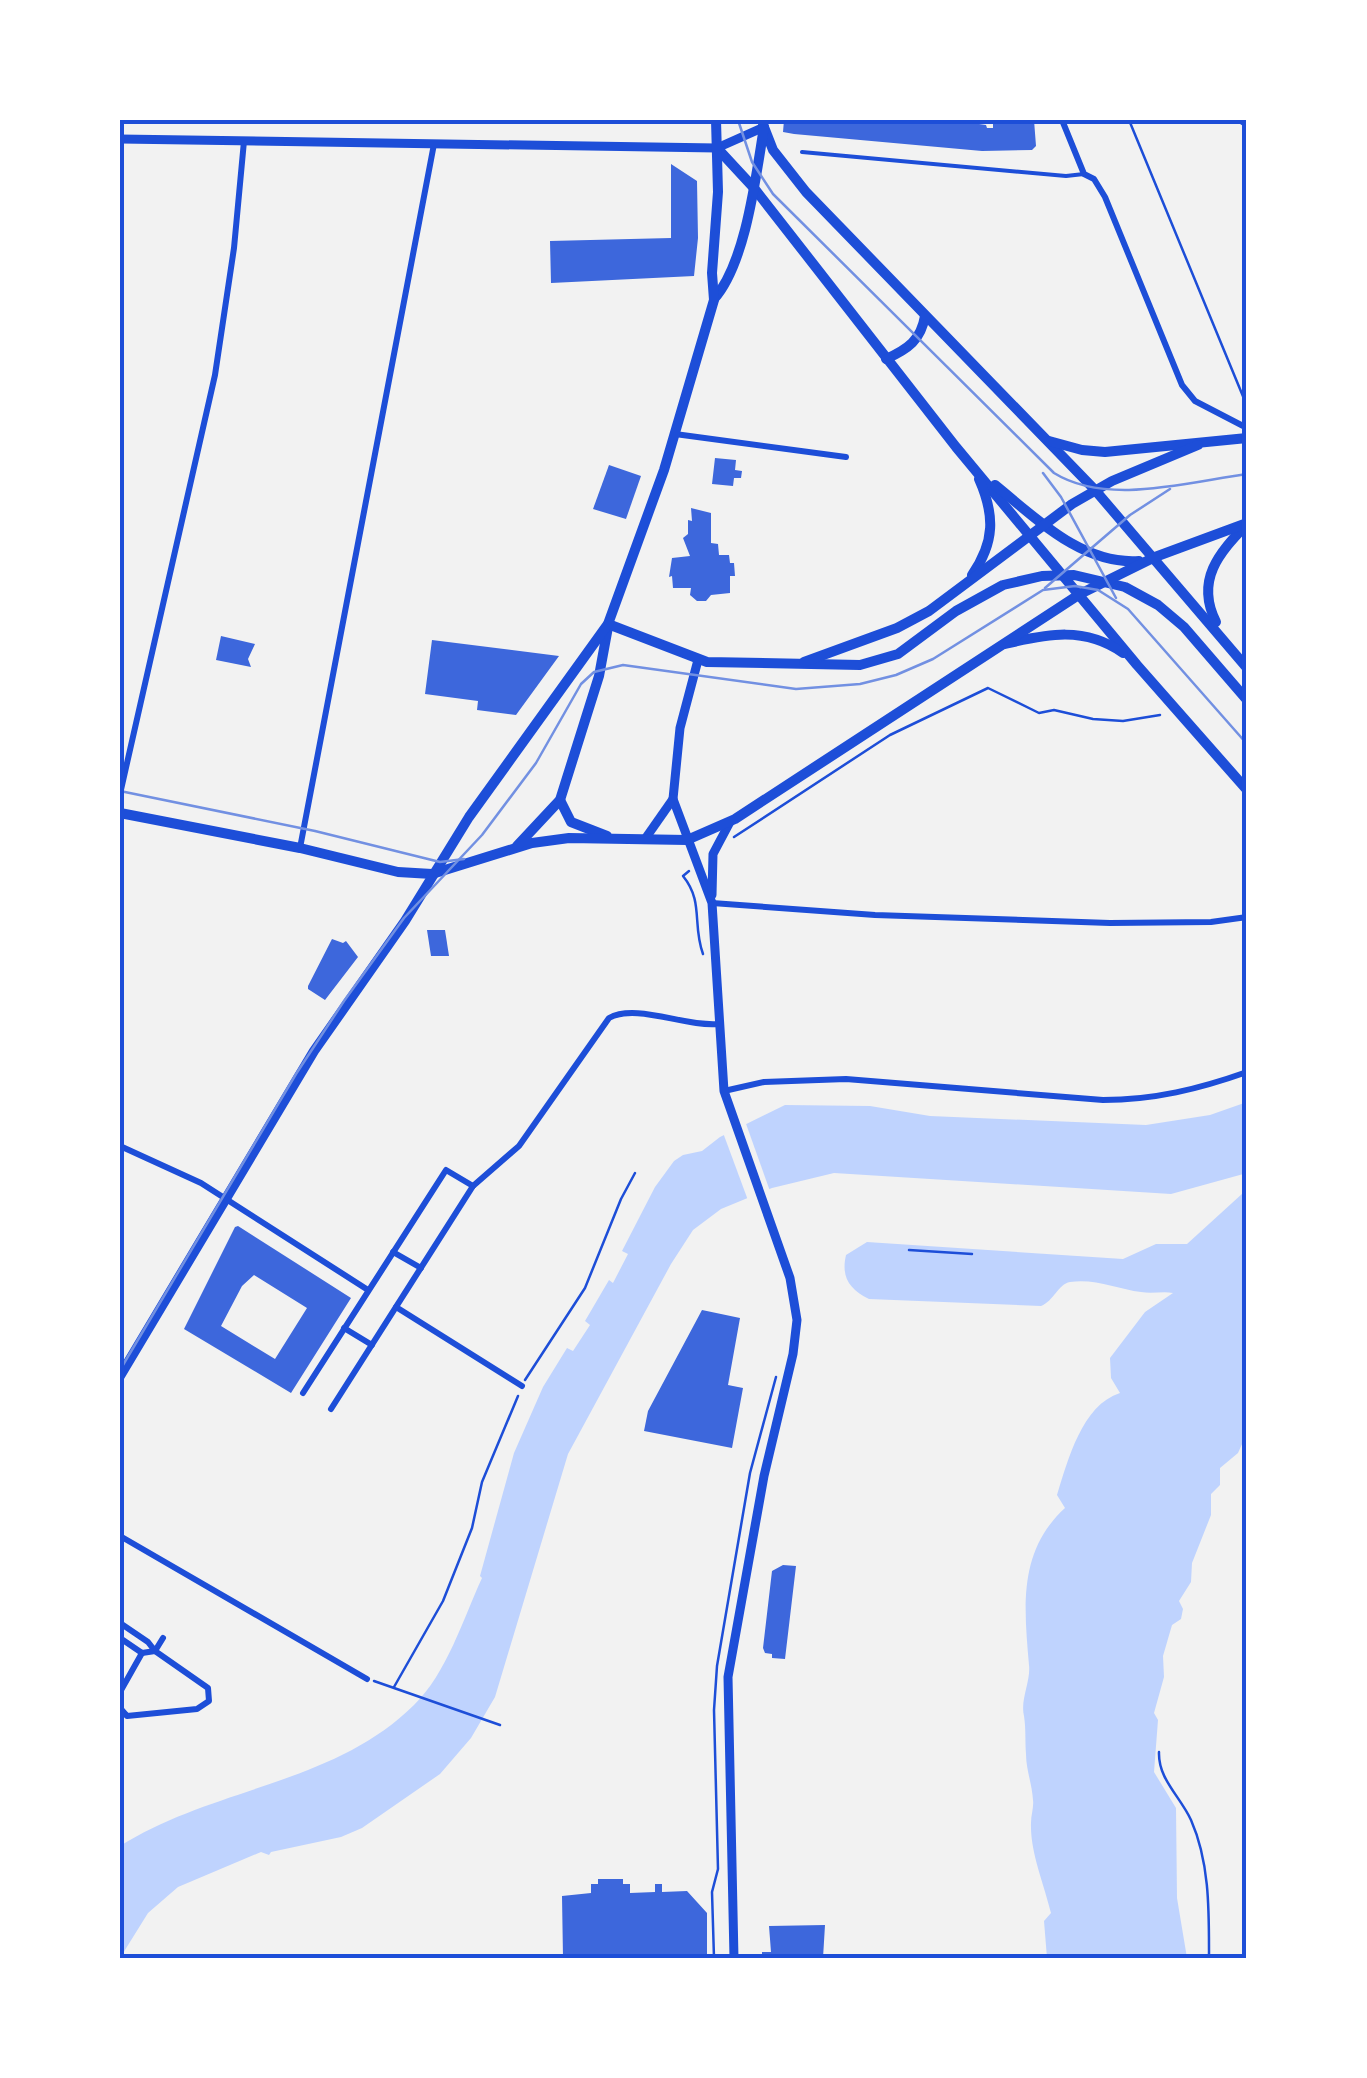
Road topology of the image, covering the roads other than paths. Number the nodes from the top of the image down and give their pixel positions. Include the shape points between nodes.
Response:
1 (716, 120) edge
2 (1062, 120) edge
3 (762, 124) edge
4 (120, 138) edge
5 (244, 140) junction
6 (434, 144) junction
7 (718, 148) junction
8 (802, 152) dead end
9 (1084, 174) junction
10 (754, 188) junction
11 (714, 300) junction
12 (925, 316) junction
13 (886, 359) junction
14 (1247, 428) edge
15 (675, 434) junction
16 (1247, 438) edge
17 (1048, 440) junction
18 (1198, 445) junction
19 (846, 457) dead end
20 (974, 469) junction
21 (1095, 490) junction
22 (1247, 523) edge
23 (1044, 524) junction
24 (1030, 535) junction
25 (1150, 559) junction
26 (967, 583) junction
27 (1080, 594) junction
28 (608, 624) junction
29 (1225, 641) junction
30 (999, 646) junction
31 (698, 660) junction
32 (799, 664) junction
33 (1137, 665) junction
34 (1247, 668) edge
35 (1247, 700) edge
36 (1247, 790) edge
37 (120, 794) edge
38 (673, 799) junction
39 (560, 800) junction
40 (120, 813) edge
41 (730, 822) junction
42 (612, 838) junction
43 (645, 839) junction
44 (688, 840) junction
45 (516, 847) junction
46 (300, 848) junction
47 (432, 874) junction
48 (712, 902) junction
49 (1247, 918) edge
50 (718, 1024) junction
51 (1247, 1072) edge
52 (724, 1092) junction
53 (120, 1146) edge
54 (472, 1186) junction
55 (226, 1198) junction
56 (394, 1252) junction
57 (421, 1268) junction
58 (368, 1290) junction
59 (396, 1307) junction
60 (344, 1328) junction
61 (372, 1346) junction
62 (120, 1376) edge
63 (522, 1386) road end
64 (303, 1393) dead end
65 (331, 1409) dead end
66 (120, 1536) edge
67 (120, 1623) edge
68 (120, 1638) edge
69 (163, 1638) dead end
70 (155, 1651) junction
71 (142, 1653) junction
72 (368, 1679) road end
73 (120, 1692) edge
74 (120, 1708) edge
75 (734, 1958) edge

1 - 7 main road
2 - 9 street
3 - 7 street
3 - 10 main road
3 - 12 main road via 806,192
4 - 5 street
5 - 6 street
5 - 37 street via 215,375
6 - 7 street
6 - 46 street
7 - 10 main road
7 - 11 main road
8 - 9 lane
9 - 14 street via 1105,196 1188,394
10 - 11 main road via 728,284
10 - 13 main road
11 - 15 main road
12 - 13 main road via 914,344
12 - 17 main road
13 - 20 main road
15 - 19 street
15 - 28 main road
16 - 18 main road
17 - 18 main road via 1096,452
17 - 21 main road
18 - 21 main road
20 - 23 main road
20 - 24 main road
20 - 26 main road via 992,532
21 - 23 main road
21 - 25 main road
22 - 25 main road
22 - 29 main road via 1222,552 1207,589
23 - 24 main road
23 - 25 main road via 1094,557
24 - 26 main road
24 - 27 main road
25 - 27 main road
25 - 29 main road
26 - 32 main road via 897,628
27 - 30 main road
27 - 33 main road
28 - 31 main road
28 - 39 main road
28 - 47 main road
29 - 34 main road
30 - 33 main road via 1070,634 1102,640
30 - 41 main road
31 - 32 main road
31 - 38 street via 680,728
32 - 35 main road via 872,663 898,654 972,600 1012,582 1062,575 1141,594 1168,613
33 - 36 main road
38 - 43 street
38 - 44 street
39 - 42 main road via 572,822
39 - 45 main road
40 - 46 main road
41 - 44 main road
41 - 48 street via 714,854
42 - 43 main road
42 - 45 main road
43 - 44 main road
44 - 48 street
45 - 47 main road
46 - 47 main road
47 - 55 main road
48 - 49 street via 1110,923
48 - 50 street
50 - 52 street
50 - 54 street via 614,1014 518,1146
51 - 52 street via 1140,1100 846,1079 764,1082
52 - 75 street via 790,1278 797,1320 728,1677
53 - 55 street
54 - 56 street via 446,1170
54 - 57 street
55 - 58 street
55 - 62 main road
56 - 57 street
56 - 58 street
57 - 59 street
58 - 60 street
59 - 61 street
59 - 63 street
60 - 61 street
60 - 64 street
61 - 65 street
66 - 72 street
67 - 70 street
68 - 71 street
69 - 70 street
70 - 71 street
70 - 74 street via 208,1688 209,1702 127,1716
71 - 73 street

